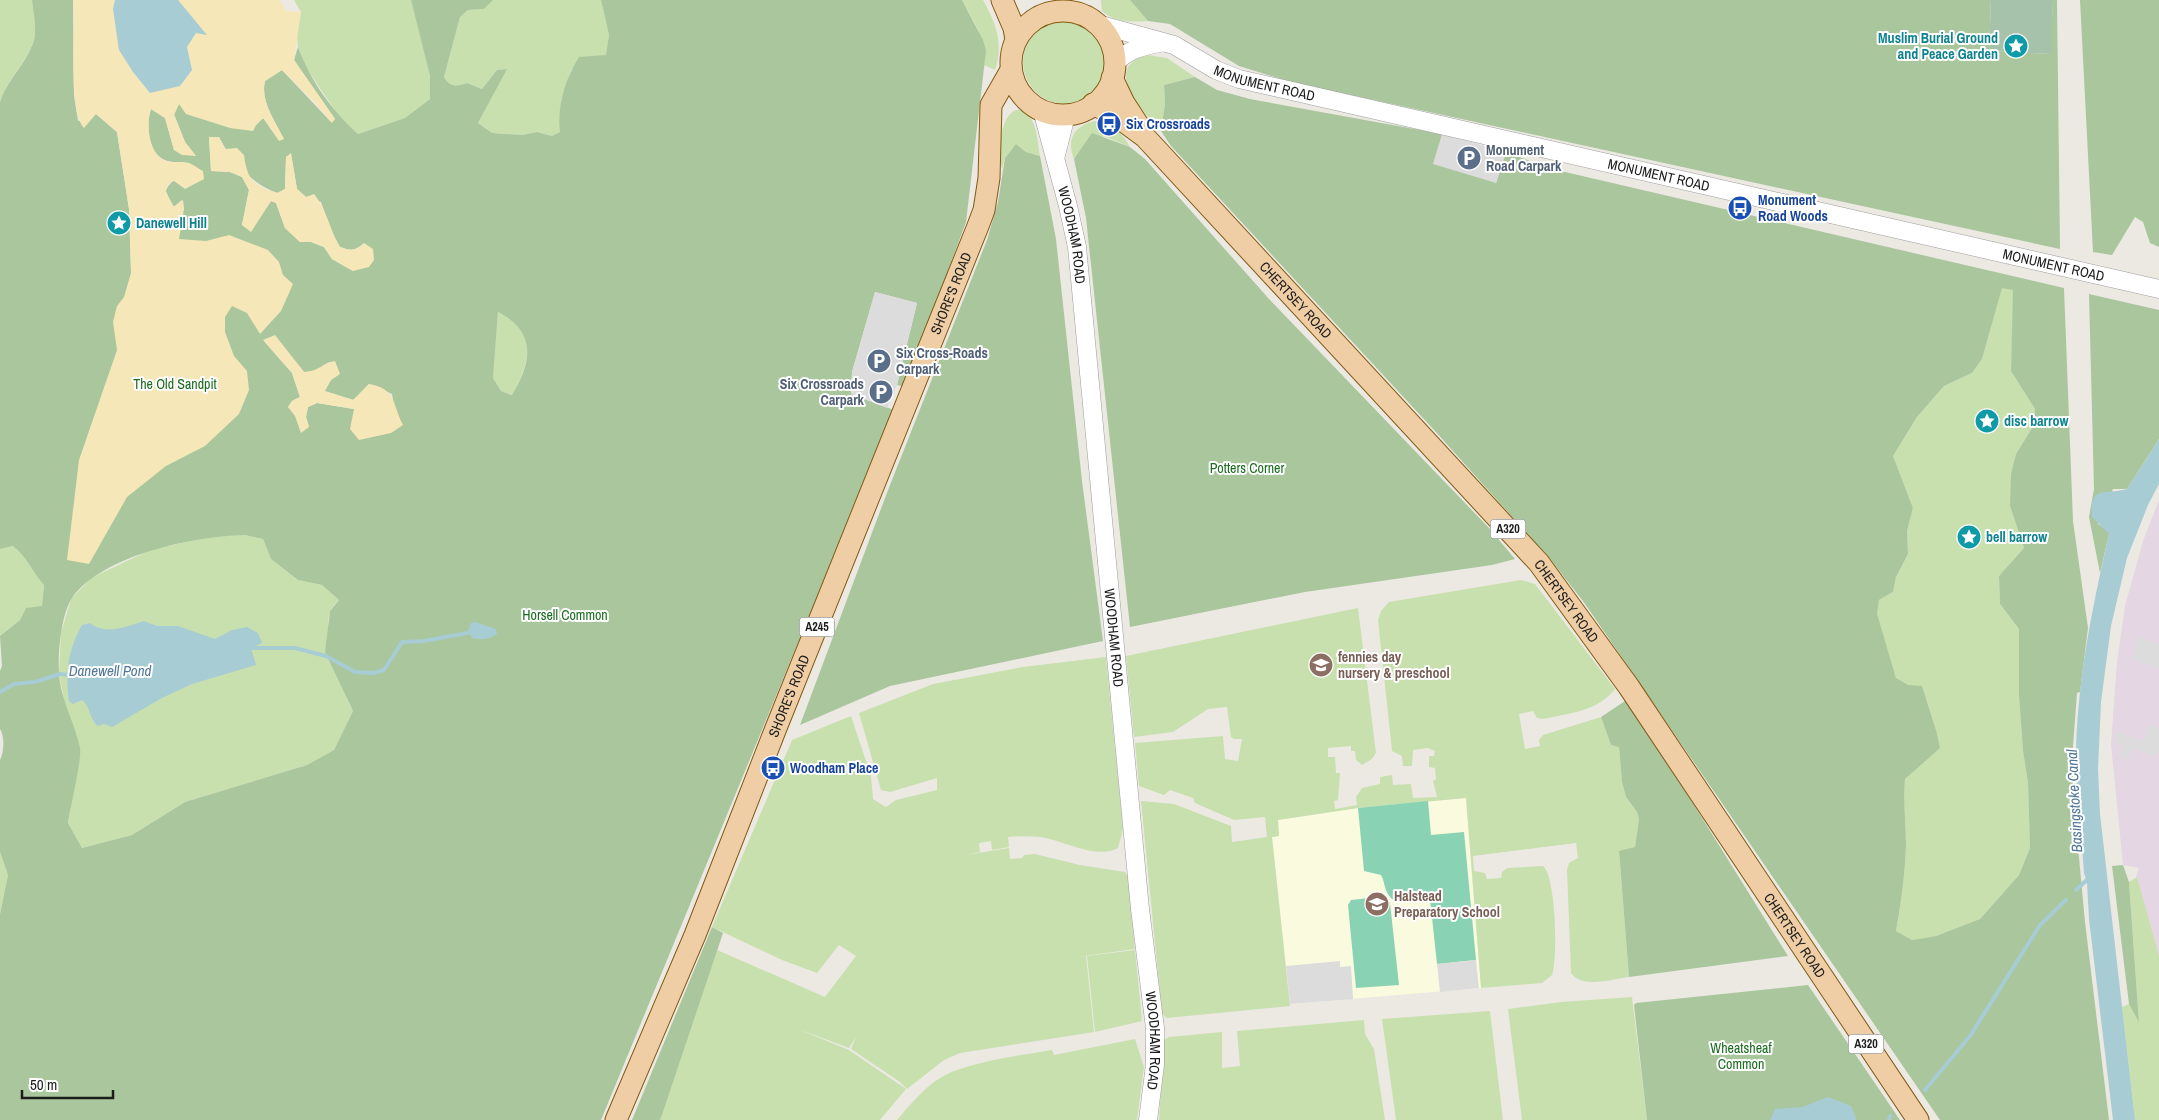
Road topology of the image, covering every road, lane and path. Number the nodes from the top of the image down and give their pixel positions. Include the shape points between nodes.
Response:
1 (1002, 0) edge
2 (1016, 0) edge
3 (1065, 5) edge
4 (1091, 14) edge
5 (1039, 16) junction
6 (1016, 40) junction
7 (1165, 42) junction
8 (1011, 70) junction
9 (1113, 71) junction
10 (1093, 104) junction
11 (1034, 105) junction
12 (1066, 115) junction
13 (990, 127) junction
14 (1145, 137) junction
15 (1055, 158) junction
16 (2159, 289) edge
17 (616, 1120) edge
18 (1148, 1120) edge
19 (1918, 1120) edge

1 - 6 main road
2 - 5 main road
3 - 4 main road via 1078,13
3 - 5 main road
4 - 7 street, MONUMENT ROAD
4 - 9 main road via 1113,49
5 - 6 main road
6 - 8 main road, A245
7 - 9 street via 1129,52
7 - 16 street, MONUMENT ROAD via 1239,79
8 - 11 main road via 1016,86
8 - 13 main road, SHORE'S ROAD / A245 via 991,105
9 - 10 main road via 1106,91
9 - 14 main road, CHERTSEY ROAD / A320 via 1124,103
10 - 12 main road via 1085,110
10 - 14 main road, CHERTSEY ROAD / A320 via 1115,115
11 - 12 main road
11 - 13 main road via 1006,104 997,112
11 - 15 street, WOODHAM ROAD
12 - 15 street, WOODHAM ROAD
13 - 17 main road, SHORE'S ROAD / A245 via 989,178 978,226 696,935
14 - 19 main road, CHERTSEY ROAD / A320 via 1539,563 1624,680
15 - 18 street, WOODHAM ROAD via 1076,247 1140,909 1155,1028 1155,1065

